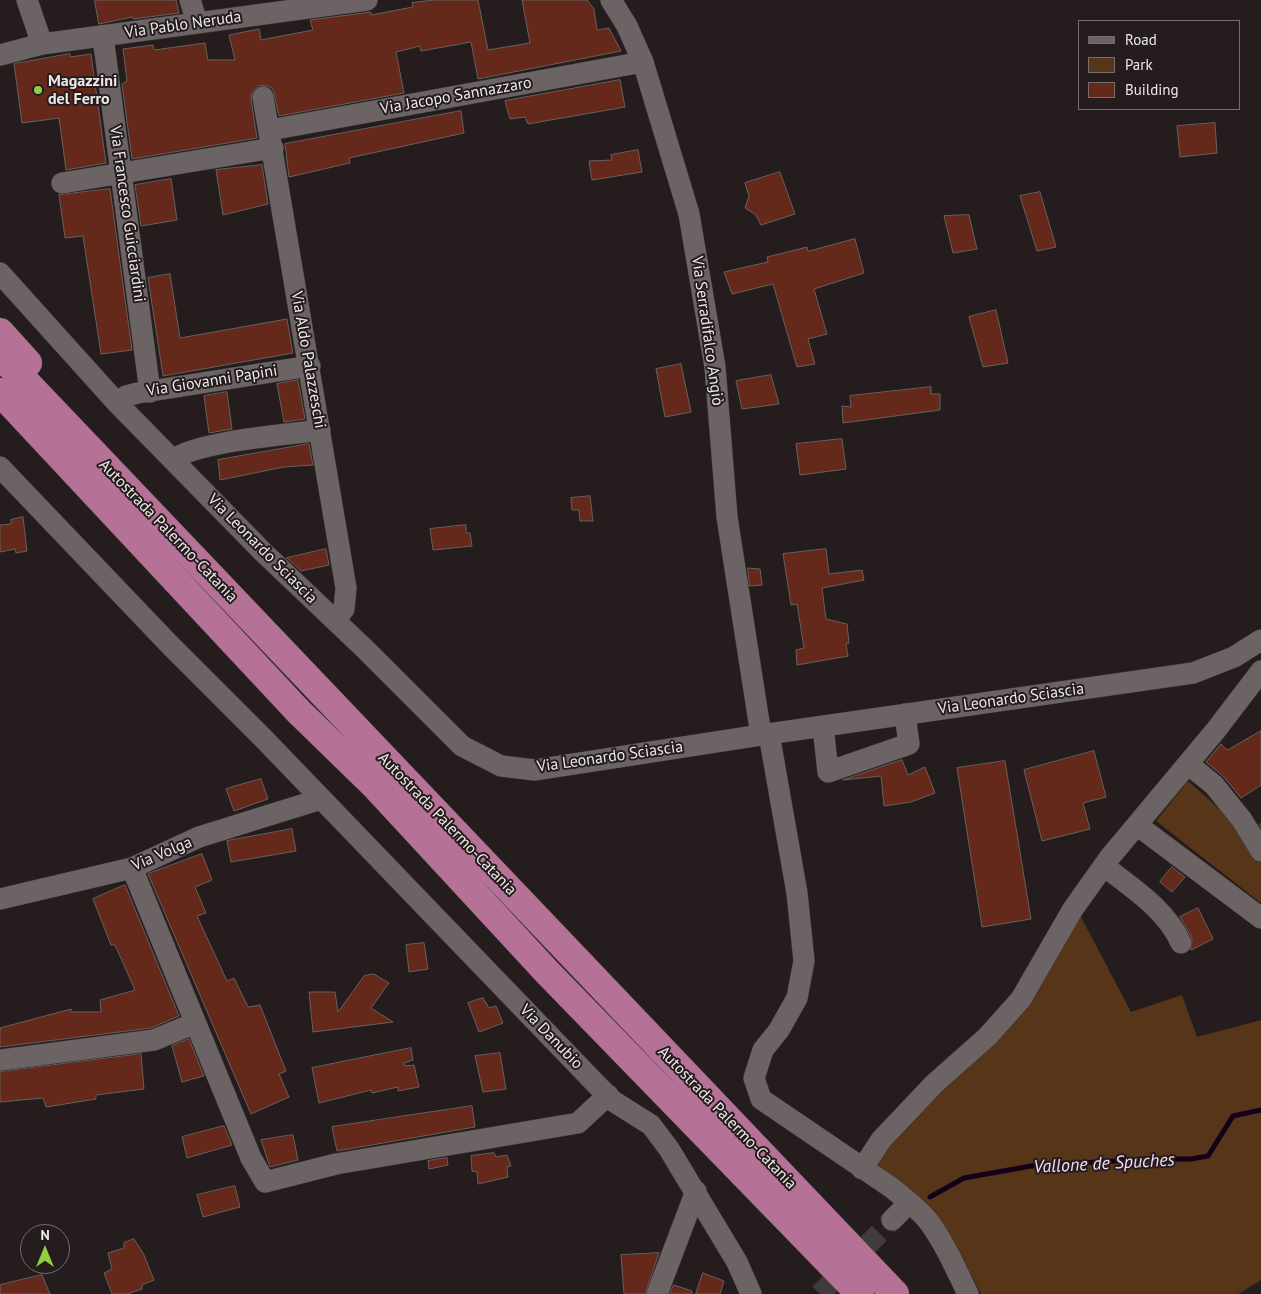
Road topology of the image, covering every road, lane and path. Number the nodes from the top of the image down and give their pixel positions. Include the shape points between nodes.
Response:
1 (27, 0) edge
2 (190, 0) edge
3 (367, 0) edge
4 (611, 0) edge
5 (345, 1) edge
6 (196, 22) junction
7 (103, 37) junction
8 (42, 44) junction
9 (0, 55) edge
10 (643, 62) junction
11 (263, 97) dead end
12 (271, 139) junction
13 (122, 174) junction
14 (62, 183) dead end
15 (0, 273) edge
16 (0, 332) edge
17 (0, 355) edge
18 (310, 366) junction
19 (0, 392) edge
20 (150, 392) junction
21 (117, 403) junction
22 (0, 408) edge
23 (320, 430) junction
24 (174, 459) junction
25 (0, 467) edge
26 (154, 517) junction
27 (335, 620) junction
28 (1261, 640) edge
29 (259, 670) junction
30 (1261, 672) edge
31 (905, 714) junction
32 (823, 726) junction
33 (765, 734) junction
34 (1188, 764) junction
35 (321, 799) junction
36 (1137, 825) junction
37 (1261, 851) edge
38 (1104, 866) junction
39 (132, 868) junction
40 (0, 899) edge
41 (1261, 918) edge
42 (1181, 943) dead end
43 (195, 1023) junction
44 (0, 1060) edge
45 (608, 1095) junction
46 (862, 1169) junction
47 (696, 1191) junction
48 (909, 1202) junction
49 (892, 1220) tunnel mouth
50 (657, 1294) edge
51 (751, 1294) edge
52 (860, 1294) edge
53 (894, 1294) edge
54 (968, 1294) edge

1 - 8 street
2 - 6 street
3 - 5 street, Via Pablo Neruda
4 - 10 street, Via Serradifalco Angiò
5 - 6 street, Via Pablo Neruda
6 - 7 street, Via Pablo Neruda
7 - 8 street, Via Pablo Neruda
7 - 13 street, Via Francesco Guicciardini
8 - 9 street, Via Pablo Neruda
10 - 12 street, Via Jacopo Sannazzaro
10 - 33 street, Via Serradifalco Angiò via 689,214 715,367 727,517
11 - 12 street, Via Aldo Palazzeschi
12 - 13 street, Via Jacopo Sannazzaro
12 - 18 street, Via Aldo Palazzeschi
13 - 14 street, Via Jacopo Sannazzaro
13 - 20 street, Via Francesco Guicciardini
15 - 21 street, Via Leonardo Sciascia
16 - 26 highway via 110,451
17 - 26 highway, Autostrada Palermo-Catania
18 - 20 street, Via Giovanni Papini
18 - 23 street, Via Aldo Palazzeschi
19 - 29 highway, Autostrada Palermo-Catania
20 - 21 street, Via Giovanni Papini via 126,396
21 - 24 street, Via Leonardo Sciascia
22 - 29 highway via 168,585
23 - 24 street via 204,447
23 - 27 street, Via Aldo Palazzeschi via 346,588 344,609
24 - 27 street, Via Leonardo Sciascia via 263,552
25 - 35 street, Via Danubio
26 - 53 highway, Autostrada Palermo-Catania
27 - 33 street, Via Leonardo Sciascia via 462,746 501,766 535,770
28 - 31 street, Via Leonardo Sciascia via 1234,657 1193,673
29 - 52 highway, Autostrada Palermo-Catania via 375,786 547,972
30 - 34 street
31 - 32 street, Via Leonardo Sciascia
31 - 32 street via 909,744 828,772
32 - 33 street, Via Leonardo Sciascia
33 - 46 street, Via Serradifalco Angiò via 797,894 804,961 797,998 763,1050 754,1078 761,1099
34 - 36 street
34 - 37 street via 1214,785 1242,820
35 - 39 street, Via Volga via 200,837
35 - 45 street, Via Danubio
36 - 38 street
36 - 41 street
38 - 42 street via 1161,912 1176,930
38 - 46 street via 1073,909 1021,999 987,1037 934,1084 882,1140
39 - 40 street, Via Volga
39 - 43 street
43 - 44 street via 154,1040
43 - 45 street via 251,1158 265,1182 336,1164 578,1123
45 - 47 street, Via Danubio via 651,1125
46 - 48 street, Via Serradifalco Angiò
47 - 50 street
47 - 51 street, Via Danubio via 737,1262
48 - 49 street
48 - 54 street, Via Serradifalco Angiò via 928,1221

